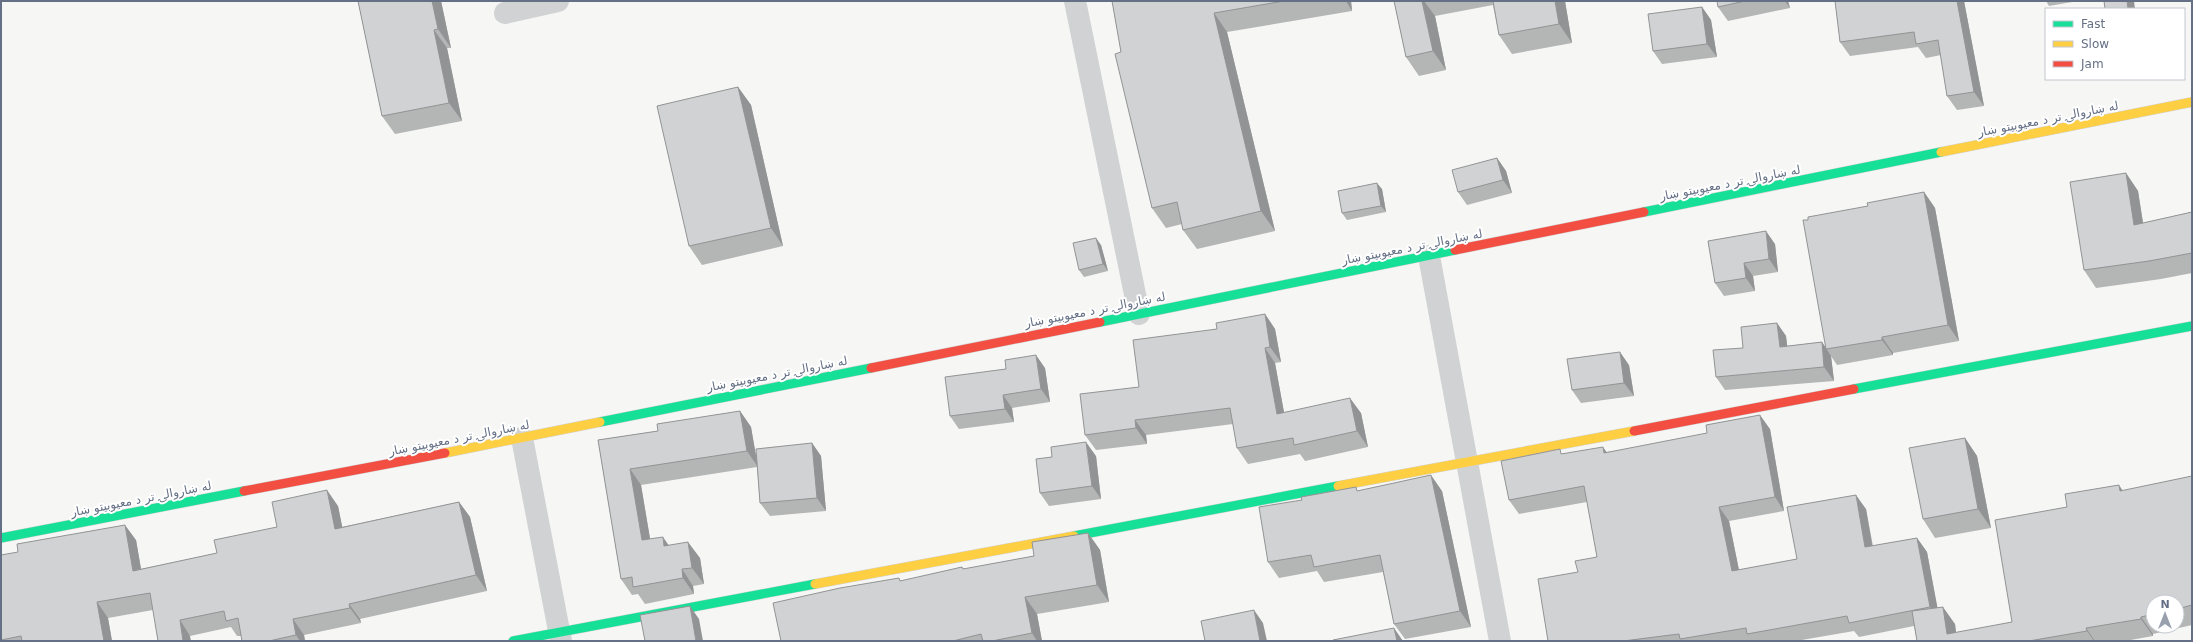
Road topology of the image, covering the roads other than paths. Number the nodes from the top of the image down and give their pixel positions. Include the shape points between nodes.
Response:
1 (558, 1) edge
2 (1075, 1) edge
3 (505, 12) dead end
4 (2192, 102) edge
5 (1428, 256) junction
6 (1139, 314) junction
7 (2192, 326) edge
8 (522, 438) junction
9 (1467, 462) junction
10 (1, 538) edge
11 (560, 637) edge
12 (513, 641) edge
13 (1500, 641) edge

1 - 3 street
2 - 6 street
4 - 5 street, له ښاروالۍ تر د معیوبیتو ښار
5 - 6 street, له ښاروالۍ تر د معیوبیتو ښار
5 - 9 street
6 - 8 street, له ښاروالۍ تر د معیوبیتو ښار
7 - 9 street
8 - 10 street, له ښاروالۍ تر د معیوبیتو ښار
8 - 11 street
9 - 11 street
9 - 13 street
11 - 12 street

